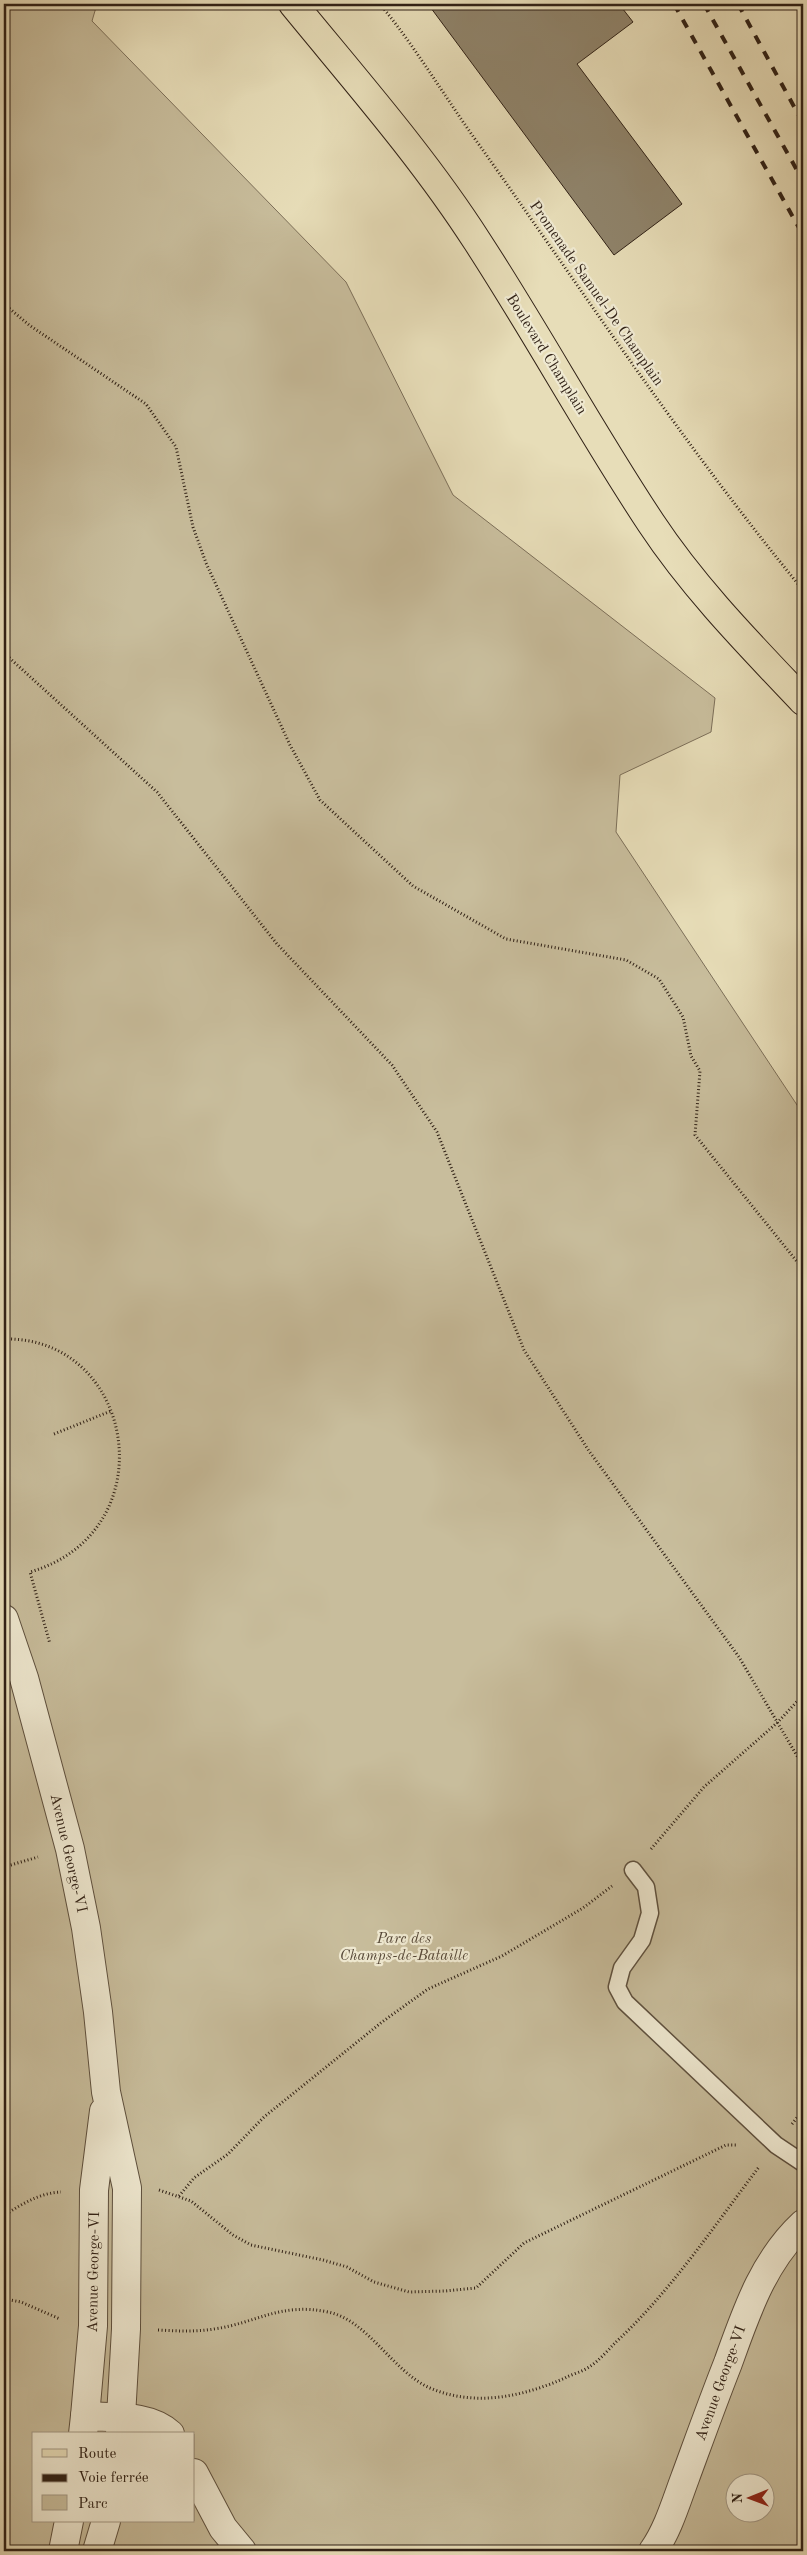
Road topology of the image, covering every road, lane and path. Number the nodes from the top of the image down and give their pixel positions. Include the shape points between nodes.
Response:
1 (293, 4) edge
2 (380, 4) edge
3 (4, 304) edge
4 (803, 590) edge
5 (4, 654) edge
6 (803, 701) edge
7 (803, 1269) edge
8 (4, 1339) edge
9 (111, 1411) junction
10 (54, 1434) dead end
11 (4, 1619) edge
12 (51, 1647) dead end
13 (803, 1695) edge
14 (778, 1722) junction
15 (803, 1766) edge
16 (38, 1857) dead end
17 (4, 1867) edge
18 (633, 1870) junction
19 (106, 2092) junction
20 (803, 2110) edge
21 (4, 2144) edge
22 (776, 2145) junction
23 (803, 2163) edge
24 (154, 2189) dead end
25 (179, 2196) junction
26 (803, 2224) edge
27 (5, 2299) edge
28 (4, 2326) edge
29 (93, 2326) junction
30 (126, 2329) junction
31 (84, 2425) edge
32 (121, 2427) edge
33 (167, 2432) edge
34 (195, 2475) edge
35 (195, 2514) edge
36 (69, 2522) edge
37 (106, 2522) edge
38 (223, 2528) junction
39 (63, 2551) edge
40 (97, 2551) edge
41 (242, 2551) edge
42 (653, 2551) edge

1 - 6 main road, Boulevard Champlain via 419,160 476,240 651,523 685,570 735,630
2 - 4 path, Promenade Samuel-De Champlain via 417,52 614,341 717,482
3 - 7 path via 29,325 146,404 176,447 193,527 206,563 290,745 320,800 413,886 506,939 626,960 659,979 683,1017 691,1056 700,1071 695,1135
5 - 14 path via 157,792 277,944 392,1065 437,1132 524,1350 589,1451 739,1657
8 - 9 path via 46,1345 69,1358 86,1372
9 - 10 path
9 - 12 path via 120,1447 119,1476 102,1522 65,1557 30,1572
11 - 19 street, Avenue George-VI via 70,1849 89,1947
13 - 14 path
14 - 15 path
14 - 18 path via 704,1787
16 - 17 path
18 - 22 lane via 646,1887 650,1912 642,1940 622,1968 617,1987 625,2002
18 - 25 path via 583,1908 502,1956 428,1989 382,2022 264,2117 228,2154 194,2178
19 - 29 street, Avenue George-VI via 94,2190
19 - 30 street, Avenue George-VI via 127,2188
20 - 22 path
21 - 27 path
22 - 23 lane
22 - 25 path via 726,2146 524,2243 476,2288 446,2291 409,2292 374,2282 346,2267 323,2260 251,2245 191,2201
22 - 30 path via 644,2316 589,2367 513,2396 457,2397 428,2387 354,2324 330,2312 292,2309 216,2329 188,2332
24 - 25 path
26 - 42 street, Avenue George-VI via 786,2239 748,2307 678,2497
27 - 28 path
27 - 29 path via 21,2302 67,2322
29 - 31 street, Avenue George-VI
30 - 32 street, Avenue George-VI
31 - 32 street, Avenue George-VI
32 - 33 street, Avenue George-VI via 146,2421
34 - 38 street
35 - 38 street
36 - 39 street
37 - 40 street
38 - 41 street

